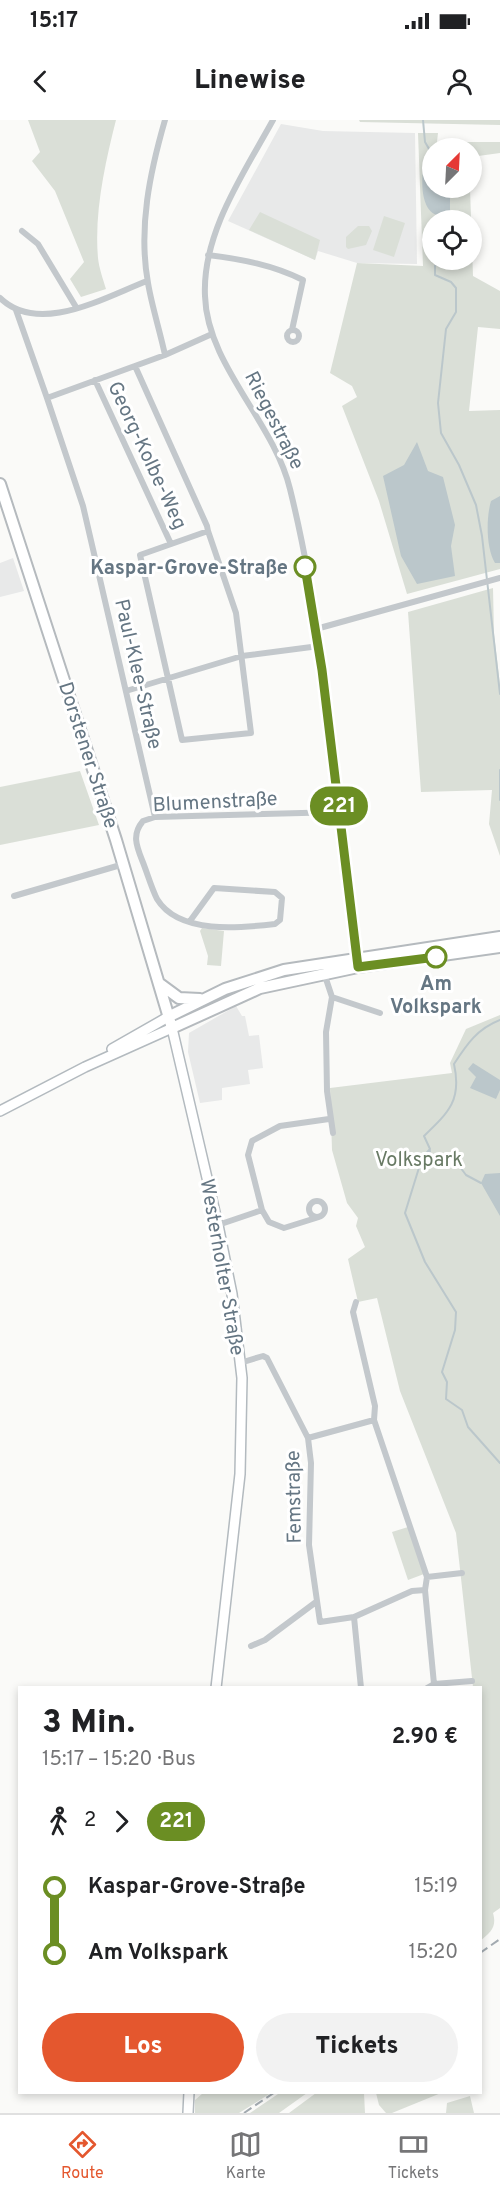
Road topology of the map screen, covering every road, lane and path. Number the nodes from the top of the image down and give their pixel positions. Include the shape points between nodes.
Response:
1 (165, 120) edge
2 (273, 120) edge
3 (22, 231) dead end
4 (208, 255) junction
5 (147, 281) junction
6 (0, 298) edge
7 (76, 307) junction
8 (16, 310) junction
9 (292, 330) dead end
10 (212, 334) junction
11 (165, 355) junction
12 (135, 366) junction
13 (95, 380) junction
14 (47, 398) junction
15 (0, 484) edge
16 (208, 531) junction
17 (171, 544) junction
18 (497, 578) edge
19 (316, 629) junction
20 (319, 646) junction
21 (242, 656) junction
22 (169, 677) junction
23 (126, 691) junction
24 (340, 812) junction
25 (155, 817) junction
26 (124, 864) junction
27 (14, 896) dead end
28 (190, 921) junction
29 (500, 937) edge
30 (500, 947) edge
31 (357, 963) junction
32 (324, 969) junction
33 (160, 984) junction
34 (332, 997) junction
35 (204, 998) junction
36 (380, 1013) dead end
37 (168, 1017) junction
38 (172, 1028) junction
39 (85, 1067) junction
40 (0, 1111) edge
41 (329, 1119) junction
42 (333, 1133) dead end
43 (262, 1210) junction
44 (319, 1217) dead end
45 (218, 1225) junction
46 (356, 1302) dead end
47 (240, 1362) junction
48 (374, 1420) junction
49 (308, 1438) junction
50 (462, 1573) dead end
51 (427, 1577) junction
52 (425, 1590) junction
53 (316, 1602) junction
54 (354, 1617) junction
55 (251, 1646) dead end
56 (472, 1682) dead end
57 (434, 1684) junction
58 (216, 1686) edge
59 (361, 1686) edge
60 (430, 1686) edge
61 (189, 2094) edge
62 (188, 2113) edge

1 - 5 street via 148,184
2 - 4 street, Riegestraße via 222,218
3 - 7 street via 38,244
4 - 9 street via 248,260 303,280
4 - 10 street, Riegestraße via 205,298
5 - 7 street
5 - 11 street
6 - 8 street
7 - 8 street via 44,316
8 - 14 street, Paul-Klee-Straße
10 - 11 street
10 - 19 street, Riegestraße via 282,462 291,491
11 - 12 street
12 - 13 street
12 - 16 street
13 - 14 street
13 - 17 street, Georg-Kolbe-Weg
14 - 23 street, Paul-Klee-Straße via 83,506
15 - 26 main road, Dorstener Straße
16 - 17 street
16 - 21 street via 236,613
17 - 22 street via 140,555
18 - 19 street
19 - 20 street, Riegestraße
20 - 21 street
20 - 24 street, Riegestraße
21 - 22 street
21 - 22 street via 250,733 182,740
22 - 23 street
23 - 25 street, Paul-Klee-Straße
24 - 25 street, Blumenstraße
24 - 31 street, Riegestraße
25 - 28 street, Blumenstraße via 138,827 137,846 158,900
26 - 27 street
26 - 33 main road, Dorstener Straße
28 - 28 street, Blumenstraße via 214,888 275,892 282,898 280,920 275,924 227,929
29 - 31 main road
30 - 31 main road
31 - 32 main road
32 - 34 street
32 - 35 main road via 257,977
32 - 38 main road via 260,988
33 - 35 main road via 178,998
33 - 37 main road, Dorstener Straße
34 - 36 street
34 - 41 street via 326,1032
35 - 37 main road
37 - 38 main road, Dorstener Straße
37 - 39 main road
38 - 39 main road
38 - 45 main road, Westerholter Straße
39 - 40 main road
41 - 42 street
41 - 43 street via 280,1126 252,1141 248,1155
43 - 44 street via 269,1222 284,1228
43 - 45 street
45 - 47 main road, Westerholter Straße
46 - 48 street via 353,1312 375,1406
47 - 49 street, Femstraße via 267,1358
47 - 58 main road, Westerholter Straße via 240,1474
48 - 49 street
48 - 51 street
49 - 53 street, Femstraße via 309,1545
50 - 51 street
51 - 52 street
52 - 54 street via 412,1591
52 - 57 street
53 - 54 street, Femstraße via 320,1622
53 - 55 street
54 - 59 street
56 - 57 street
57 - 60 street
61 - 62 main road

